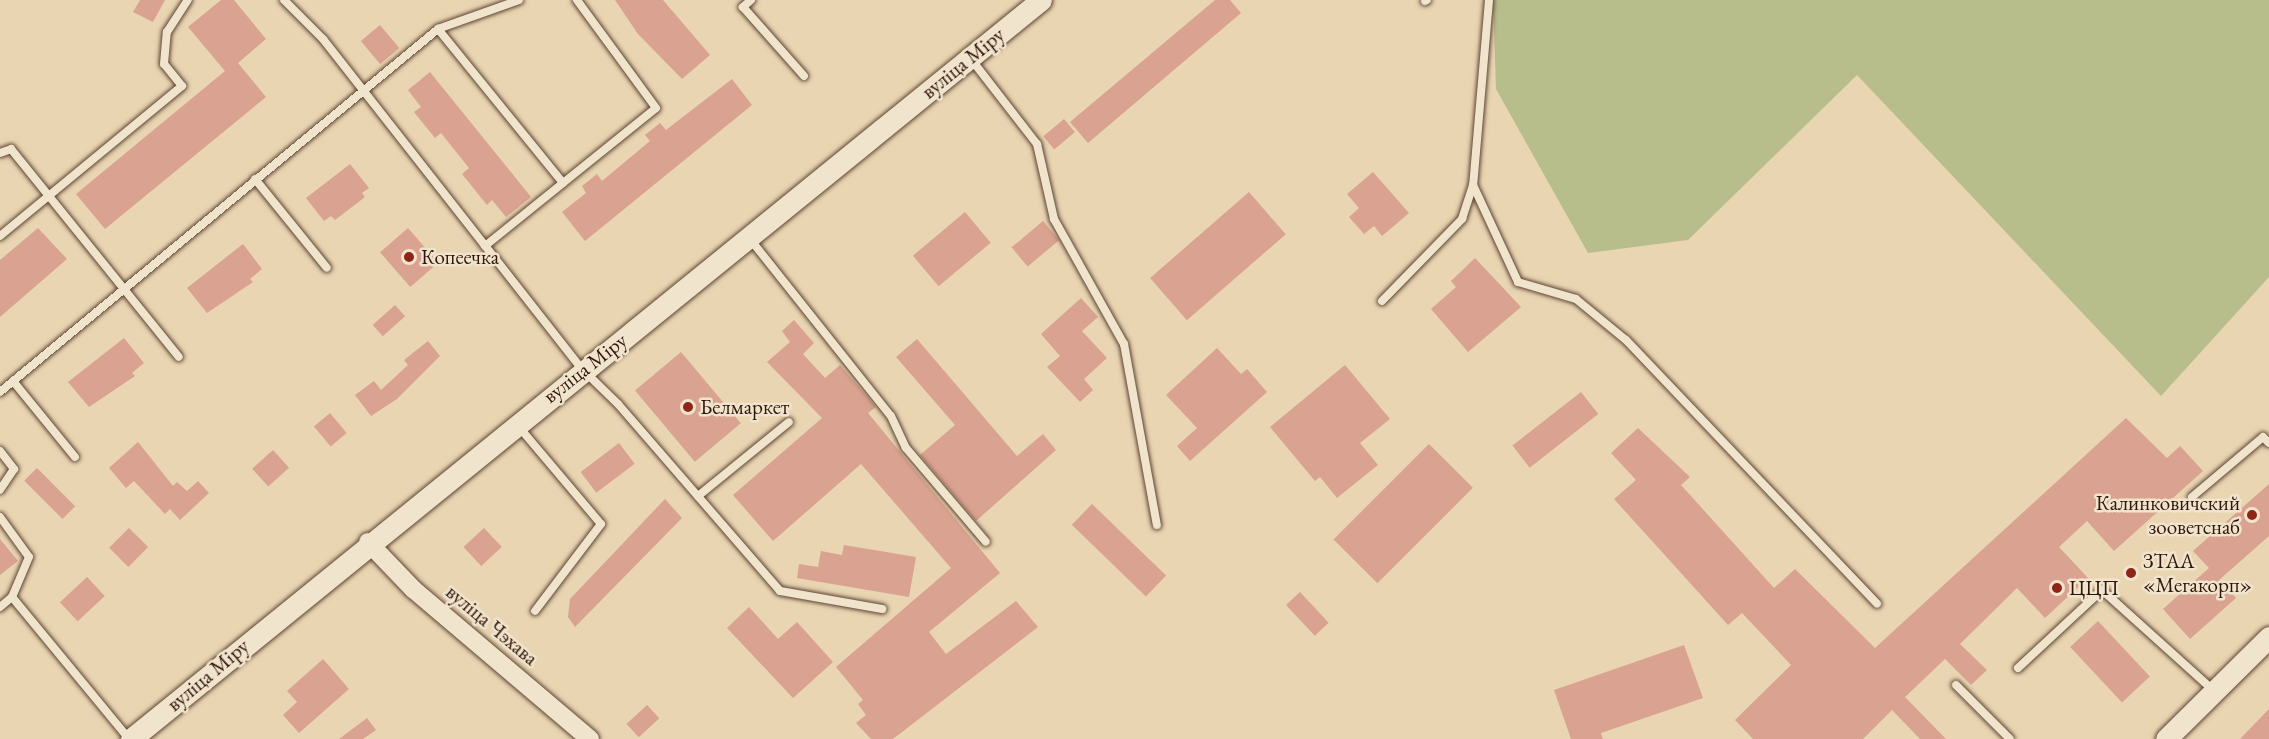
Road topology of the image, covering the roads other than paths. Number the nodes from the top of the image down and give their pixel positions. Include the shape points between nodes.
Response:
1 (188, 0) edge
2 (284, 0) edge
3 (519, 0) edge
4 (576, 0) edge
5 (751, 0) edge
6 (1041, 0) edge
7 (1489, 0) edge
8 (438, 29) junction
9 (970, 58) junction
10 (804, 76) dead end
11 (363, 90) junction
12 (0, 153) edge
13 (255, 179) junction
14 (562, 183) junction
15 (1473, 185) junction
16 (47, 196) junction
17 (0, 236) edge
18 (749, 238) junction
19 (485, 246) junction
20 (327, 268) dead end
21 (124, 288) junction
22 (1382, 301) dead end
23 (179, 357) dead end
24 (583, 370) junction
25 (13, 381) junction
26 (0, 392) edge
27 (789, 422) dead end
28 (516, 423) junction
29 (2269, 443) edge
30 (0, 451) edge
31 (75, 457) dead end
32 (0, 490) edge
33 (698, 496) junction
34 (2192, 497) dead end
35 (0, 517) edge
36 (1157, 525) dead end
37 (368, 542) junction
38 (986, 542) dead end
39 (12, 597) junction
40 (1877, 604) dead end
41 (0, 607) edge
42 (882, 609) dead end
43 (535, 610) dead end
44 (2269, 638) edge
45 (2018, 668) dead end
46 (1956, 685) dead end
47 (2214, 691) junction
48 (130, 739) edge
49 (590, 739) edge
50 (2010, 739) edge
51 (2166, 739) edge

1 - 16 lane via 166,32 164,64 182,86
2 - 11 lane via 323,39
3 - 8 lane
4 - 14 lane via 656,108
5 - 10 lane via 743,7
6 - 9 main road, вуліца Міру
7 - 15 lane
8 - 11 lane
8 - 14 lane
9 - 18 main road, вуліца Міру
9 - 36 lane via 1037,144 1054,219 1124,344
11 - 13 lane
11 - 19 lane
12 - 16 lane via 11,149
13 - 20 lane
13 - 21 lane
14 - 19 lane
15 - 22 lane via 1462,219
15 - 40 lane via 1518,282 1576,299 1626,340
16 - 17 lane
16 - 21 lane
18 - 24 main road, вуліца Міру
18 - 38 lane via 891,416 906,448
19 - 24 lane
21 - 23 lane
21 - 25 lane
24 - 28 main road, вуліца Міру
24 - 33 lane
25 - 26 lane
25 - 31 lane
27 - 33 lane
28 - 37 main road, вуліца Міру
28 - 43 lane via 601,524
29 - 34 lane via 2263,437
30 - 32 lane via 14,469
33 - 42 lane via 780,591
35 - 39 lane via 29,557
37 - 48 main road, вуліца Міру
37 - 49 street, вуліца Чэхава via 413,589
39 - 41 lane
39 - 48 lane
44 - 47 main road
45 - 47 lane via 2102,590
46 - 50 lane
47 - 51 main road

